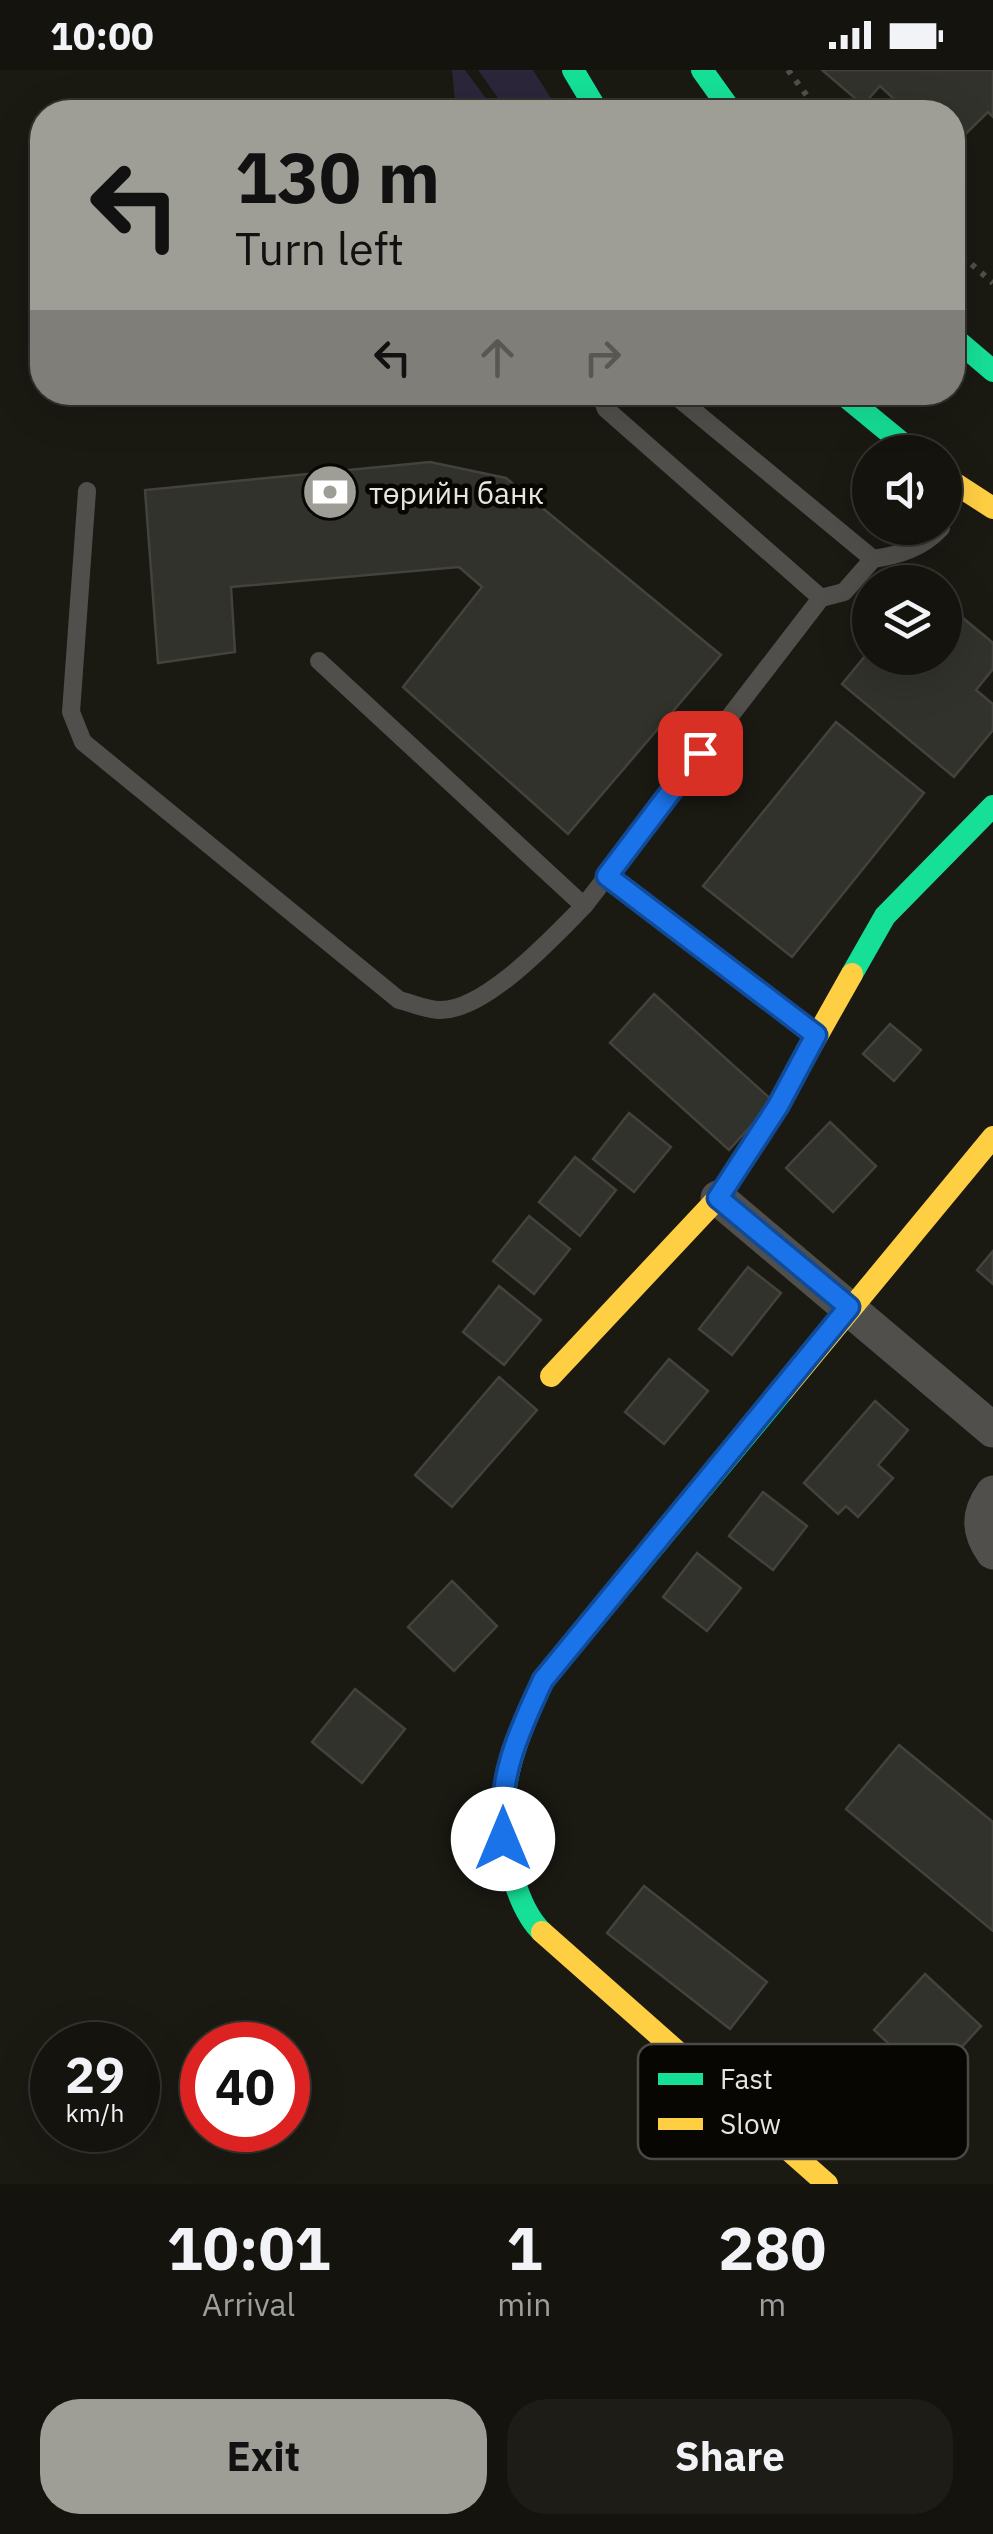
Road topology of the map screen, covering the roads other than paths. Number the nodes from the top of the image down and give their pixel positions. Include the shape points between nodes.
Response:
1 (573, 70) edge
2 (702, 70) edge
3 (591, 100) edge
4 (723, 100) edge
5 (965, 347) edge
6 (993, 370) edge
7 (604, 405) edge
8 (687, 405) edge
9 (856, 405) edge
10 (892, 435) edge
11 (962, 489) edge
12 (87, 491) dead end
13 (993, 508) edge
14 (921, 545) edge
15 (873, 558) junction
16 (821, 598) junction
17 (320, 661) dead end
18 (993, 806) edge
19 (607, 876) junction
20 (584, 906) junction
21 (816, 1035) junction
22 (993, 1137) edge
23 (718, 1198) junction
24 (849, 1307) junction
25 (551, 1376) dead end
26 (993, 1430) edge
27 (993, 1493) edge
28 (993, 1552) edge
29 (669, 2044) edge
30 (799, 2159) edge
31 (827, 2184) edge

1 - 3 street
2 - 4 street
5 - 6 street
7 - 16 lane
8 - 15 lane
9 - 10 street
11 - 13 street
12 - 20 lane via 71,712 83,742 399,1000 440,1010 472,1001 540,951
14 - 15 lane
15 - 16 lane via 844,592
16 - 19 lane
17 - 20 lane
18 - 21 street via 886,916
19 - 20 lane
19 - 21 lane
21 - 23 street
22 - 24 street
23 - 24 street
23 - 25 street
24 - 26 street
24 - 29 street via 543,1680 511,1746 500,1808 507,1870 532,1923
27 - 28 street via 980,1521
30 - 31 street

